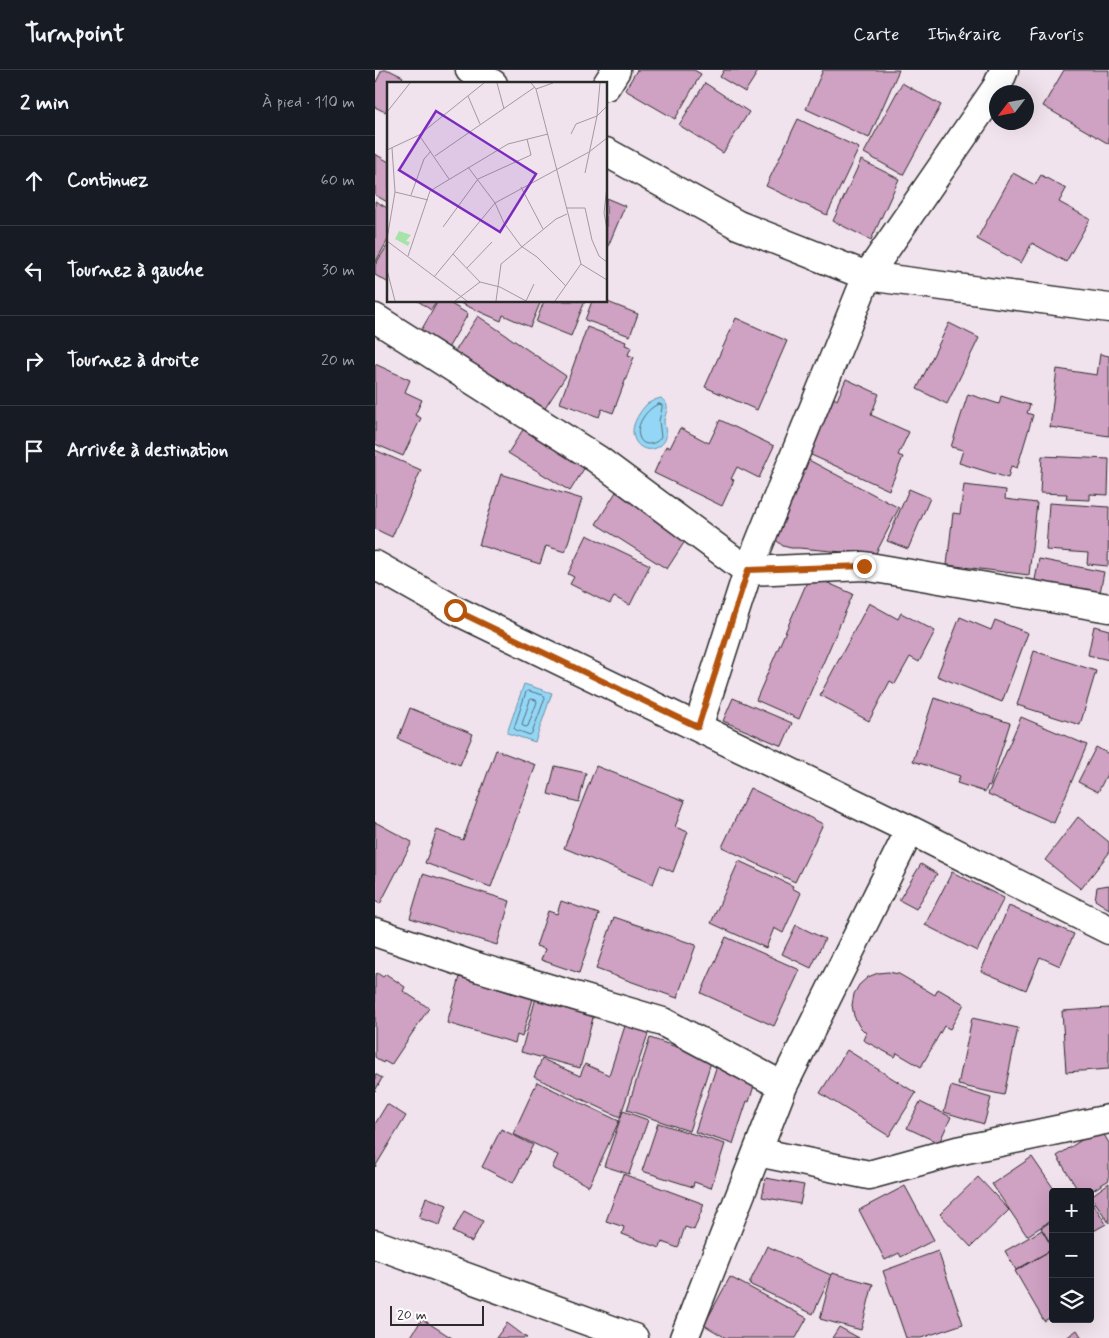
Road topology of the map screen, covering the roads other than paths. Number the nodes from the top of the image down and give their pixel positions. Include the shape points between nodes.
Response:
1 (470, 70) edge
2 (616, 70) edge
3 (1004, 70) edge
4 (490, 82) edge
5 (607, 84) edge
6 (607, 153) edge
7 (867, 276) junction
8 (1109, 308) edge
9 (375, 318) edge
10 (375, 565) edge
11 (748, 570) junction
12 (1109, 608) edge
13 (698, 727) junction
14 (910, 830) junction
15 (1109, 930) edge
16 (375, 932) edge
17 (783, 1086) junction
18 (1109, 1119) edge
19 (757, 1152) junction
20 (375, 1244) edge
21 (634, 1338) edge
22 (684, 1338) edge

1 - 4 street
2 - 5 street
3 - 7 street via 997,88
6 - 7 street via 738,224
7 - 8 street
7 - 11 street
9 - 11 street via 597,459
10 - 13 street via 455,610
11 - 12 street via 864,566
11 - 13 street
13 - 14 street
14 - 15 street
14 - 17 street
16 - 17 street via 480,968 663,1022
17 - 19 street
18 - 19 street via 957,1151 869,1175
19 - 22 street
20 - 21 street

